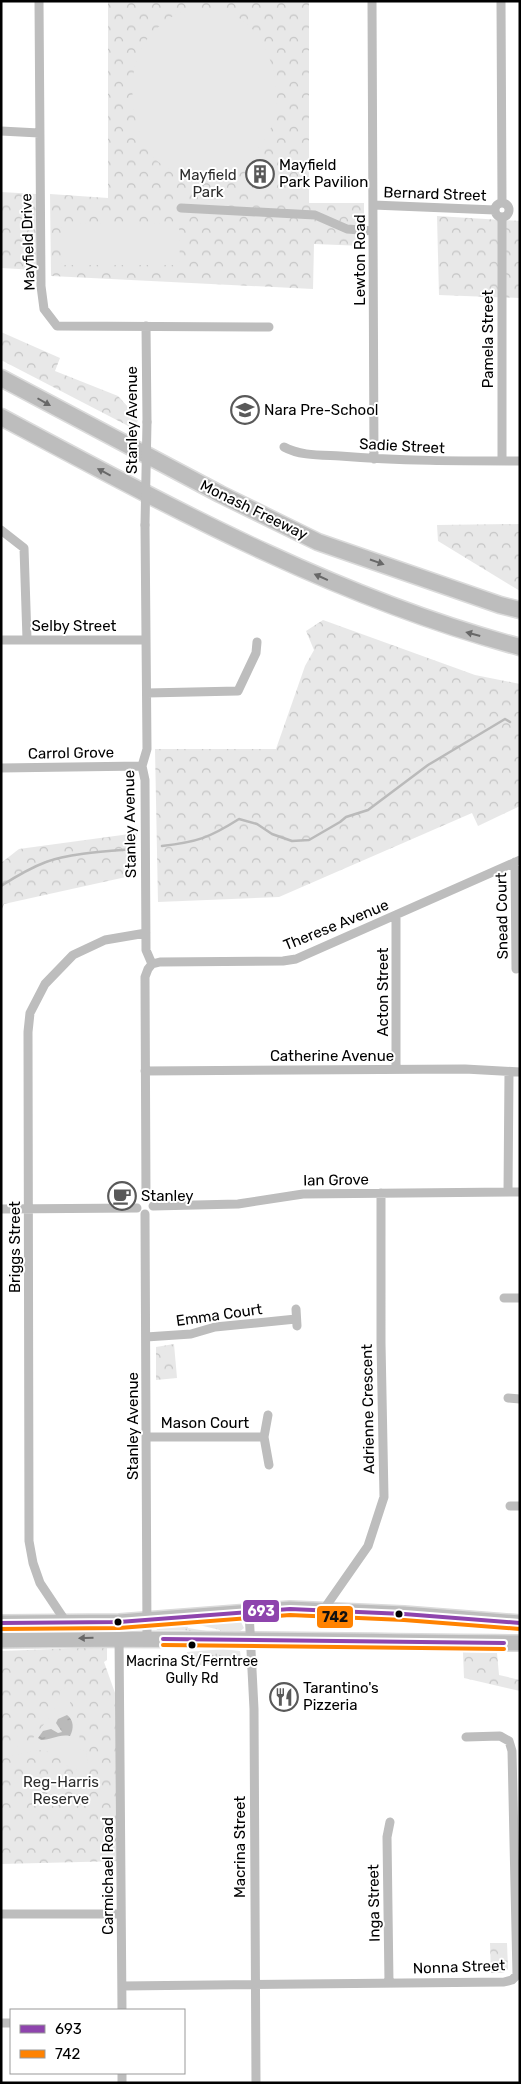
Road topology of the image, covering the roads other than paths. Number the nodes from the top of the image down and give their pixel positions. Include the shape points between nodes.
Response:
1 (39, 1) edge
2 (372, 1) edge
3 (501, 1) edge
4 (1, 131) edge
5 (39, 134) junction
6 (373, 206) junction
7 (498, 207) junction
8 (181, 208) dead end
9 (520, 212) edge
10 (506, 214) junction
11 (373, 230) junction
12 (146, 326) junction
13 (269, 327) dead end
14 (1, 378) edge
15 (1, 417) edge
16 (284, 447) dead end
17 (374, 459) junction
18 (502, 461) junction
19 (520, 461) edge
20 (1, 530) edge
21 (520, 610) edge
22 (27, 639) junction
23 (1, 640) edge
24 (146, 640) junction
25 (257, 642) dead end
26 (520, 647) edge
27 (147, 693) junction
28 (142, 766) junction
29 (1, 768) edge
30 (517, 861) edge
31 (396, 915) junction
32 (146, 933) junction
33 (152, 964) junction
34 (516, 969) dead end
35 (396, 1069) junction
36 (145, 1071) junction
37 (509, 1072) junction
38 (520, 1072) edge
39 (508, 1192) junction
40 (520, 1192) edge
41 (381, 1193) junction
42 (146, 1198) junction
43 (153, 1206) junction
44 (137, 1208) junction
45 (1, 1209) edge
46 (28, 1209) junction
47 (146, 1214) junction
48 (504, 1298) dead end
49 (520, 1298) edge
50 (296, 1308) dead end
51 (146, 1337) junction
52 (508, 1398) dead end
53 (520, 1398) edge
54 (268, 1415) dead end
55 (147, 1437) junction
56 (264, 1437) junction
57 (269, 1465) dead end
58 (510, 1506) dead end
59 (520, 1506) edge
60 (324, 1609) junction
61 (249, 1611) junction
62 (146, 1620) junction
63 (66, 1622) junction
64 (119, 1622) junction
65 (1, 1623) edge
66 (520, 1624) edge
67 (119, 1638) junction
68 (147, 1638) junction
69 (1, 1640) edge
70 (250, 1640) junction
71 (520, 1643) edge
72 (466, 1737) dead end
73 (390, 1822) dead end
74 (1, 1914) edge
75 (121, 1914) junction
76 (389, 1983) junction
77 (254, 1985) junction
78 (122, 1986) junction
79 (122, 2009) edge
80 (256, 2083) edge

1 - 5 street, Mayfield Drive
2 - 6 street, Lewton Road
3 - 7 street
4 - 5 street
5 - 12 street, Mayfield Drive via 44,309 57,326
6 - 7 street, Bernard Street
6 - 11 street, Lewton Road
7 - 10 street via 508,207
8 - 11 street via 307,214 347,229
9 - 10 street
10 - 18 street, Pamela Street
11 - 17 street, Lewton Road
12 - 13 street, Mayfield Drive
12 - 24 street, Stanley Avenue, bridge
14 -> 21 highway, Monash Freeway via 318,542
26 -> 15 highway via 466,632 323,579 179,510
16 - 17 street, Sadie Street via 302,453
17 - 18 street, Sadie Street
18 - 19 street, Sadie Street
20 - 22 street via 24,548
22 - 23 street, Selby Street
22 - 24 street, Selby Street
24 - 27 street, Stanley Avenue
25 - 27 street via 256,653 238,690
27 - 28 street, Stanley Avenue via 147,749
28 - 29 street, Carrol Grove
28 - 32 street, Stanley Avenue via 146,780
30 - 31 street, Therese Avenue
30 - 34 street, Snead Court
31 - 33 street, Therese Avenue via 282,962
31 - 35 street, Acton Street
32 - 33 street, Stanley Avenue via 146,950
32 - 46 street, Briggs Street via 105,940 73,955 45,984 30,1013
33 - 36 street via 145,977
35 - 36 street, Catherine Avenue
35 - 37 street, Catherine Avenue
36 - 42 street
37 - 38 street, Catherine Avenue
37 - 39 street
39 - 40 street, Ian Grove
39 - 41 street, Ian Grove
41 - 43 street, Ian Grove via 304,1194 238,1204
41 - 60 street, Adrienne Crescent via 384,1497 368,1546
42 - 43 street
42 - 44 street via 140,1200
43 - 47 street
44 - 46 street
44 - 47 street
45 - 46 street
46 - 63 street, Briggs Street via 29,1541 40,1583
47 - 51 street, Stanley Avenue
48 - 49 street
50 - 51 street, Emma Court via 297,1322 215,1327 191,1334
51 - 55 street, Stanley Avenue
52 - 53 street
54 - 56 street, Mason Court
55 - 56 street, Mason Court
55 - 62 street, Stanley Avenue
56 - 57 street, Mason Court
58 - 59 street
60 - 61 main road
60 - 66 main road
61 - 62 main road
61 - 70 street, Macrina Street
62 - 64 main road
62 - 68 street, Stanley Avenue
63 - 64 main road
63 - 65 main road
64 - 67 street, Carmichael Road
67 - 68 main road
67 -> 69 main road
67 - 75 street, Carmichael Road
68 - 70 main road
70 - 71 main road
70 - 77 street, Macrina Street via 254,1709
72 - 76 street, Nonna Street via 500,1736 509,1741 512,1751 517,1975 504,1982
73 - 76 street, Inga Street via 387,1837
74 - 75 street
75 - 78 street, Carmichael Road
76 - 77 street, Nonna Street
77 - 78 street, Nonna Street
77 - 80 street, Macrina Street
78 - 79 street, Carmichael Road

